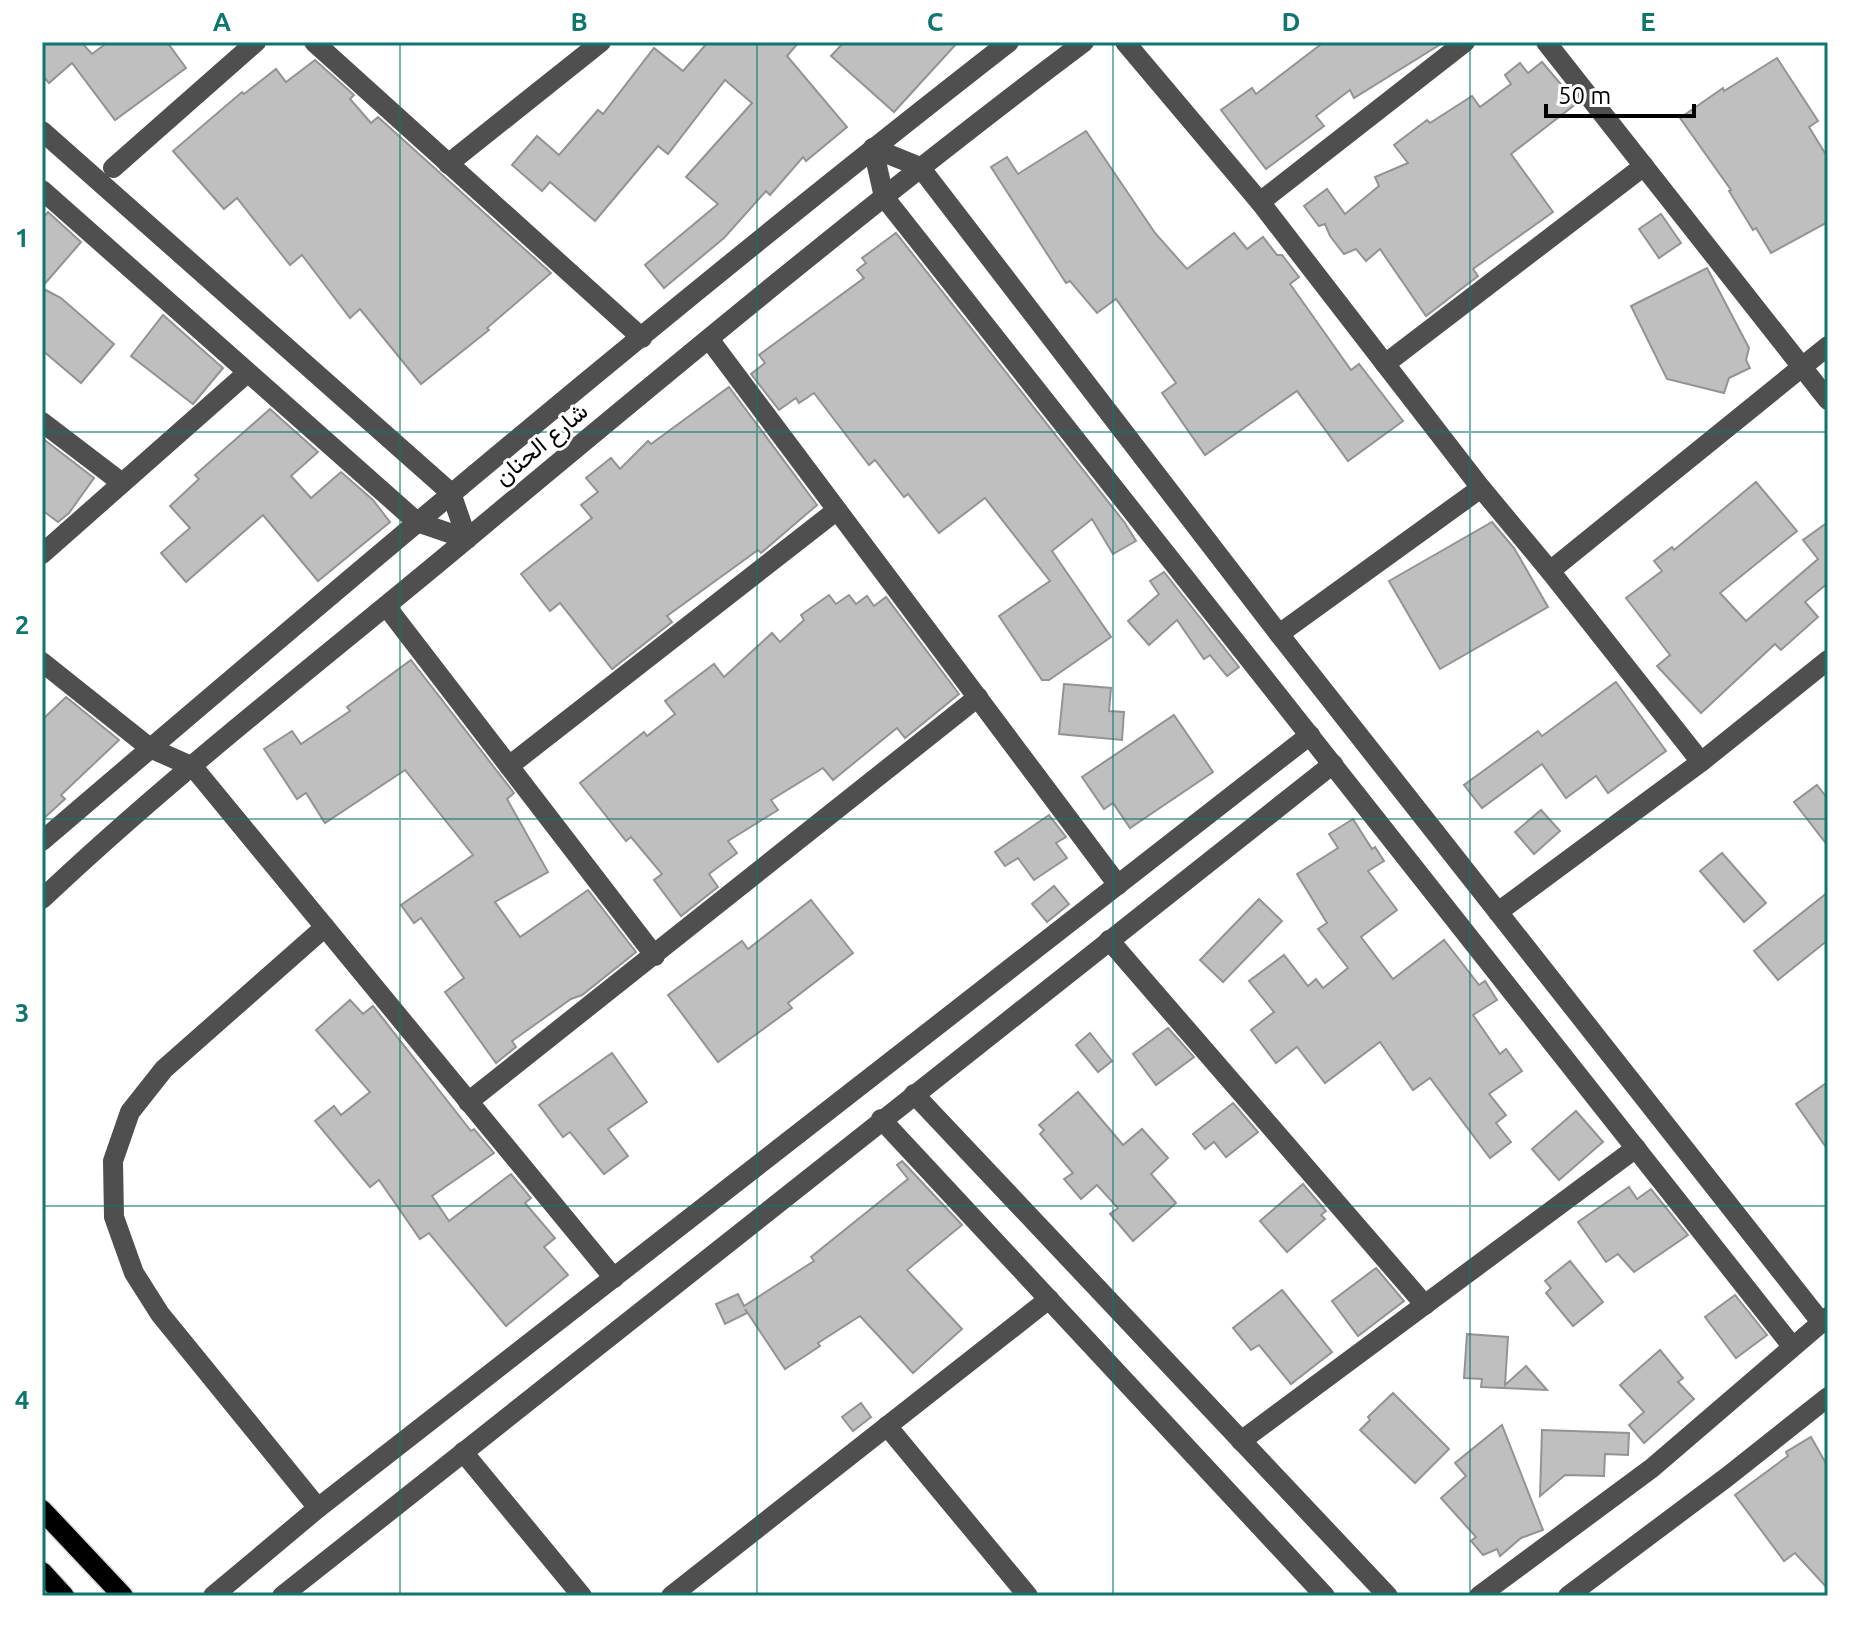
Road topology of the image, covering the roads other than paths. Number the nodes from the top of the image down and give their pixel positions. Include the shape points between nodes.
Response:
1 (256, 42) edge
2 (314, 42) edge
3 (601, 42) edge
4 (1009, 42) edge
5 (1084, 42) edge
6 (1125, 42) edge
7 (1465, 42) edge
8 (1546, 42) edge
9 (42, 131) edge
10 (873, 148) junction
11 (448, 164) junction
12 (1644, 166) junction
13 (920, 167) junction
14 (113, 168) dead end
15 (42, 190) edge
16 (884, 197) junction
17 (1260, 202) junction
18 (642, 338) junction
19 (709, 339) junction
20 (1828, 346) edge
21 (1385, 364) junction
22 (1801, 366) junction
23 (247, 373) junction
24 (1828, 400) edge
25 (42, 422) edge
26 (122, 483) junction
27 (1481, 488) junction
28 (451, 493) junction
29 (837, 510) junction
30 (417, 522) junction
31 (467, 539) junction
32 (42, 554) edge
33 (1550, 571) junction
34 (386, 606) junction
35 (1279, 634) junction
36 (1828, 660) edge
37 (42, 662) edge
38 (978, 697) junction
39 (1310, 735) junction
40 (150, 748) junction
41 (1701, 762) junction
42 (1333, 764) junction
43 (509, 766) junction
44 (193, 767) junction
45 (42, 841) edge
46 (1118, 885) junction
47 (42, 899) edge
48 (1498, 912) junction
49 (325, 927) junction
50 (1109, 940) junction
51 (655, 956) junction
52 (914, 1094) junction
53 (468, 1102) junction
54 (881, 1119) junction
55 (1636, 1148) junction
56 (614, 1278) junction
57 (1049, 1299) junction
58 (1425, 1305) junction
59 (1825, 1319) edge
60 (1792, 1346) junction
61 (1828, 1397) edge
62 (887, 1426) junction
63 (1241, 1441) junction
64 (463, 1452) junction
65 (318, 1508) junction
66 (42, 1510) edge
67 (42, 1572) edge
68 (64, 1596) edge
69 (123, 1596) edge
70 (213, 1596) edge
71 (282, 1596) edge
72 (582, 1596) edge
73 (671, 1596) edge
74 (1028, 1596) edge
75 (1325, 1596) edge
76 (1388, 1596) edge
77 (1479, 1596) edge
78 (1568, 1596) edge

1 - 14 street
2 - 11 street
3 - 11 street
4 - 10 street, شارع الحنان
5 - 13 street, شارع الحنان
6 - 17 street
7 - 17 street
8 - 12 street
9 - 28 street
10 - 13 street
10 - 16 street
10 - 18 street, شارع الحنان
11 - 18 street
12 - 21 street
12 - 22 street
13 - 16 street, شارع الحنان
13 - 35 street
15 - 23 street
16 - 19 street, شارع الحنان
16 - 39 street
17 - 21 street
18 - 28 street, شارع الحنان
19 - 29 street
19 - 31 street, شارع الحنان
20 - 22 street
21 - 27 street
22 - 24 street
22 - 33 street
23 - 26 street
23 - 30 street
25 - 26 street
26 - 32 street
27 - 33 street
27 - 35 street
28 - 30 street, شارع الحنان
28 - 31 street
29 - 38 street
29 - 43 street
30 - 31 street
30 - 40 street, شارع الحنان
31 - 34 street, شارع الحنان
33 - 41 street
34 - 43 street
34 - 44 street, شارع الحنان
35 - 48 street
36 - 41 street
37 - 40 street
38 - 46 street
38 - 51 street
39 - 42 street
39 - 46 street
40 - 44 street
40 - 45 street, شارع الحنان
41 - 48 street
42 - 50 street
42 - 55 street
43 - 51 street
44 - 47 street, شارع الحنان
44 - 49 street
46 - 56 street
48 - 59 street
49 - 53 street
49 - 65 street via 164,1069 130,1112 113,1161 114,1217 134,1273 160,1314
50 - 52 street
50 - 58 street
51 - 53 street
52 - 54 street
52 - 63 street
53 - 56 street
54 - 57 street
54 - 64 street
55 - 58 street
55 - 60 street
56 - 65 street
57 - 62 street
57 - 75 street
58 - 63 street
59 - 60 street
60 - 77 street via 1652,1468
61 - 78 street
62 - 73 street
62 - 74 street
63 - 76 street
64 - 71 street
64 - 72 street
65 - 70 street
66 - 69 main road
67 - 68 main road

